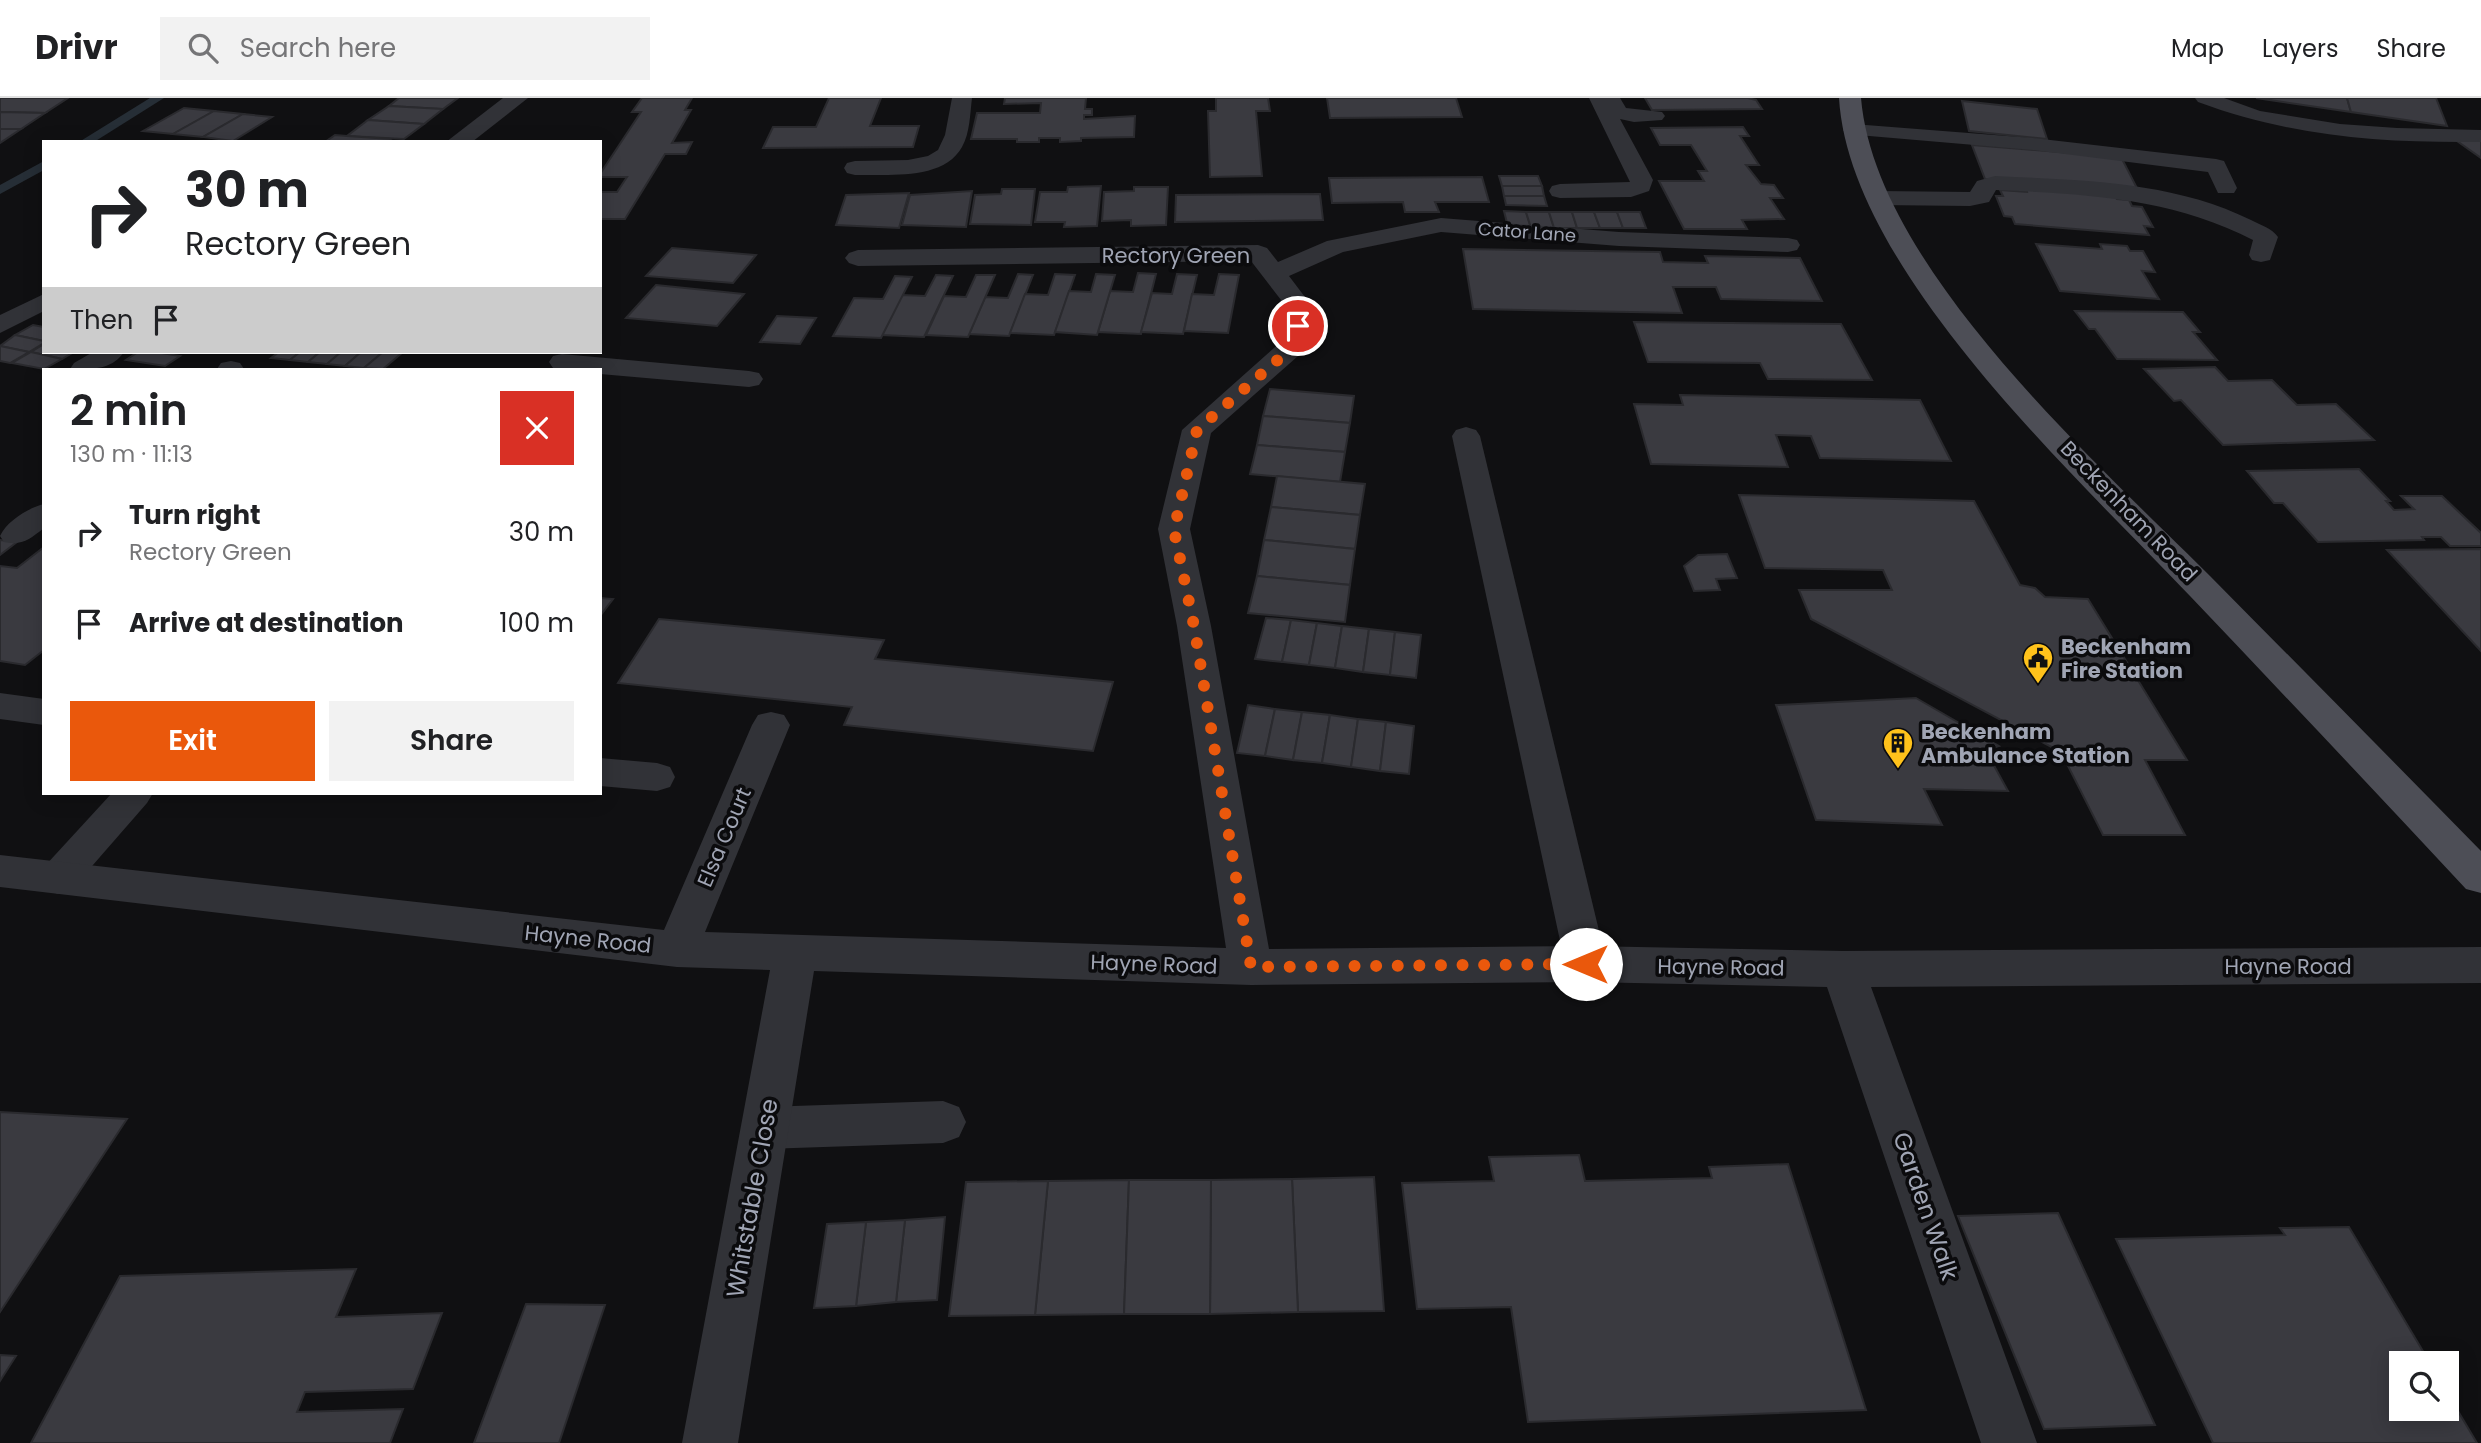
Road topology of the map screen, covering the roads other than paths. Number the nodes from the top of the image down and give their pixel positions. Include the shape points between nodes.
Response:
1 (517, 98) edge
2 (962, 98) edge
3 (1599, 98) edge
4 (1610, 98) edge
5 (1850, 98) edge
6 (2205, 98) edge
7 (1655, 116) dead end
8 (1853, 130) junction
9 (2481, 136) edge
10 (460, 140) edge
11 (855, 167) dead end
12 (2226, 188) dead end
13 (1560, 191) dead end
14 (1878, 198) junction
15 (1788, 245) dead end
16 (2261, 255) dead end
17 (858, 258) dead end
18 (1273, 273) junction
19 (42, 301) edge
20 (0, 325) edge
21 (108, 354) edge
22 (562, 362) dead end
23 (85, 368) edge
24 (749, 379) dead end
25 (1466, 436) dead end
26 (42, 515) edge
27 (15, 535) dead end
28 (0, 706) edge
29 (42, 712) edge
30 (771, 725) dead end
31 (602, 772) edge
32 (657, 777) dead end
33 (132, 795) edge
34 (0, 871) edge
35 (2481, 877) edge
36 (58, 878) junction
37 (677, 949) junction
38 (795, 953) junction
39 (1586, 964) junction
40 (2481, 965) edge
41 (1251, 967) junction
42 (1843, 969) junction
43 (943, 1122) dead end
44 (764, 1128) junction
45 (710, 1443) edge
46 (2009, 1443) edge

1 - 10 street
2 - 11 lane via 951,149 942,159 924,165
3 - 13 lane via 1642,180 1641,187
4 - 7 lane via 1618,112
5 - 8 main road, Beckenham Road
6 - 9 lane via 2257,116 2305,124 2394,135
8 - 12 lane via 2033,144 2216,166
8 - 14 main road, Beckenham Road
14 - 16 lane via 1970,199 1981,197 1985,186 1995,183 2143,195 2238,221 2266,237
14 - 35 main road, Beckenham Road via 1921,275 1978,351
15 - 18 street, Cator Lane via 1619,239 1441,225 1336,246
17 - 18 street, Rectory Green via 1258,253
18 - 41 street, Rectory Green via 1301,309 1296,344 1197,430 1174,530
19 - 20 lane
21 - 23 lane
22 - 24 lane
25 - 39 lane
26 - 27 lane
28 - 29 lane
30 - 37 street, Elsa Court
31 - 32 lane
33 - 36 lane
34 - 36 street, Hayne Road
36 - 37 street, Hayne Road
37 - 38 street, Hayne Road
38 - 41 street, Hayne Road
38 - 44 street, Whitstable Close
39 - 41 street, Hayne Road
39 - 42 street, Hayne Road
40 - 42 street, Hayne Road
42 - 46 street, Garden Walk
43 - 44 lane
44 - 45 street, Whitstable Close

